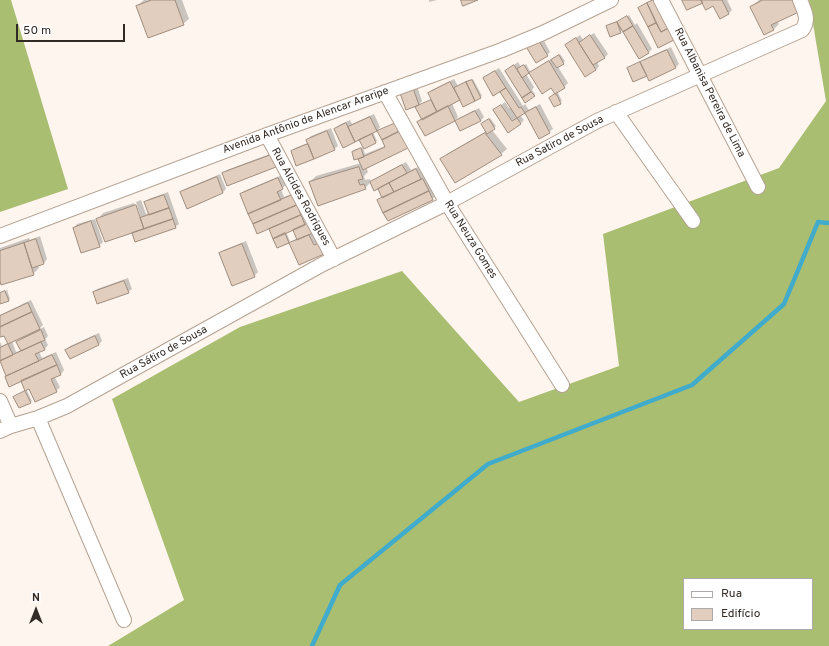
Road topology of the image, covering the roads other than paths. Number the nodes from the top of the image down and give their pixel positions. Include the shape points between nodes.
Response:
1 (610, 0) edge
2 (661, 0) edge
3 (800, 0) edge
4 (699, 75) junction
5 (385, 92) junction
6 (616, 112) junction
7 (267, 135) junction
8 (758, 187) dead end
9 (447, 204) junction
10 (693, 222) dead end
11 (0, 236) edge
12 (329, 262) junction
13 (562, 385) dead end
14 (0, 401) edge
15 (38, 418) junction
16 (6, 428) edge
17 (124, 620) dead end

1 - 5 street, Avenida Antônio de Alencar Araripe via 502,50
2 - 4 street, Rua Albanisa Pereira de Lima
3 - 4 street, Rua Satiro de Sousa via 807,21 802,30
4 - 6 street, Rua Satiro de Sousa
4 - 8 street, Rua Albanisa Pereira de Lima
5 - 7 street, Avenida Antônio de Alencar Araripe
5 - 9 street, Rua Neuza Gomes
6 - 9 street, Rua Satiro de Sousa
6 - 10 street
7 - 11 street, Avenida Antônio de Alencar Araripe
7 - 12 street, Rua Alcides Rodrigues
9 - 12 street, Rua Satiro de Sousa
9 - 13 street, Rua Neuza Gomes
12 - 15 street, Rua Sátiro de Sousa via 67,406
14 - 16 street
15 - 16 street, Rua Sátiro de Sousa
15 - 17 street

